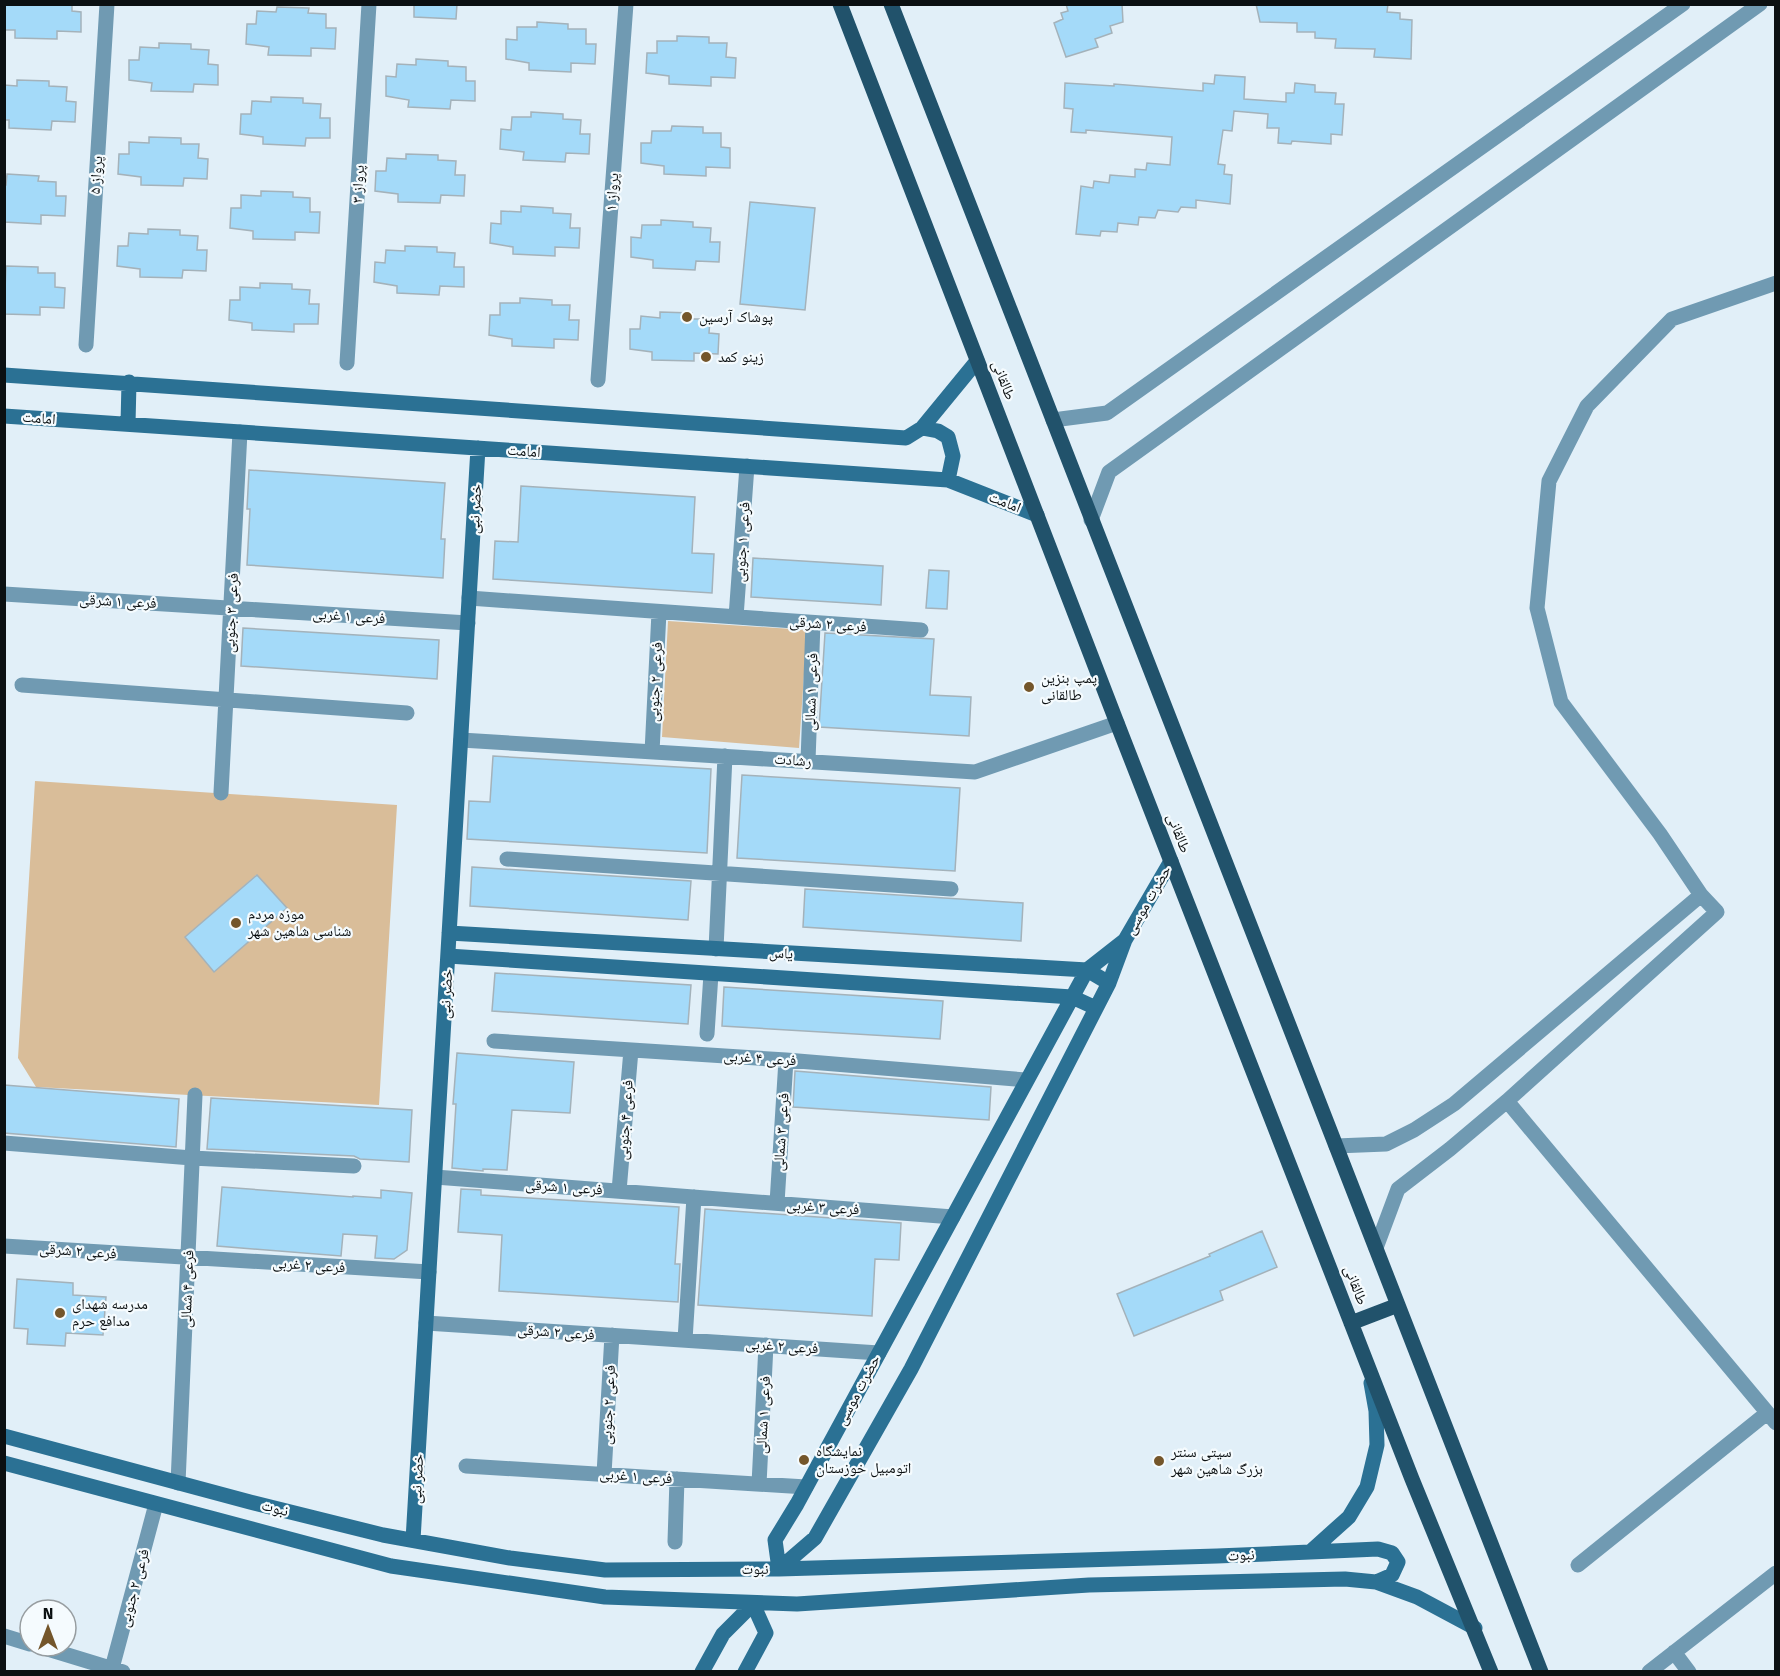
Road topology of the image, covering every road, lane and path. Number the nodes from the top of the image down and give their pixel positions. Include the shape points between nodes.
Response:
1 (107, 4) edge
2 (369, 4) edge
3 (626, 4) edge
4 (840, 4) edge
5 (891, 4) edge
6 (1683, 4) edge
7 (1760, 4) edge
8 (1776, 283) edge
9 (86, 345) dead end
10 (977, 361) junction
11 (347, 363) dead end
12 (4, 375) edge
13 (598, 380) dead end
14 (129, 382) junction
15 (4, 416) edge
16 (1053, 420) junction
17 (128, 424) junction
18 (922, 428) junction
19 (240, 432) junction
20 (478, 448) junction
21 (747, 466) junction
22 (948, 480) junction
23 (1037, 515) junction
24 (1091, 520) junction
25 (4, 594) edge
26 (469, 598) junction
27 (231, 608) junction
28 (658, 612) junction
29 (736, 617) junction
30 (468, 623) junction
31 (813, 623) junction
32 (921, 630) dead end
33 (22, 685) dead end
34 (226, 700) junction
35 (407, 713) dead end
36 (1117, 723) junction
37 (461, 740) junction
38 (652, 752) junction
39 (725, 756) junction
40 (808, 761) junction
41 (221, 793) dead end
42 (507, 859) dead end
43 (1171, 861) junction
44 (720, 875) junction
45 (951, 889) dead end
46 (1701, 895) junction
47 (449, 933) junction
48 (1125, 940) junction
49 (716, 949) junction
50 (448, 956) junction
51 (1087, 970) junction
52 (711, 974) junction
53 (1109, 983) junction
54 (1072, 997) junction
55 (1096, 1008) junction
56 (706, 1034) dead end
57 (494, 1041) dead end
58 (630, 1050) junction
59 (786, 1060) junction
60 (1026, 1080) junction
61 (195, 1095) dead end
62 (1507, 1101) junction
63 (4, 1143) edge
64 (1336, 1146) junction
65 (192, 1158) junction
66 (354, 1166) dead end
67 (435, 1177) junction
68 (619, 1191) junction
69 (694, 1197) junction
70 (777, 1203) junction
71 (953, 1217) junction
72 (4, 1246) edge
73 (1376, 1248) junction
74 (188, 1257) junction
75 (429, 1272) junction
76 (1398, 1305) junction
77 (426, 1323) junction
78 (1351, 1323) junction
79 (612, 1335) junction
80 (685, 1340) junction
81 (766, 1345) junction
82 (879, 1353) junction
83 (1368, 1365) junction
84 (1771, 1418) edge
85 (4, 1436) edge
86 (4, 1462) edge
87 (466, 1466) dead end
88 (604, 1474) junction
89 (677, 1479) junction
90 (178, 1483) junction
91 (759, 1484) junction
92 (806, 1487) junction
93 (156, 1503) junction
94 (413, 1540) junction
95 (675, 1542) dead end
96 (1310, 1552) junction
97 (1578, 1565) dead end
98 (779, 1569) junction
99 (1776, 1573) edge
100 (1376, 1582) junction
101 (753, 1604) junction
102 (1475, 1628) junction
103 (1674, 1652) junction
104 (76, 1658) edge
105 (115, 1670) edge
106 (702, 1671) edge
107 (745, 1671) edge
108 (1491, 1671) edge
109 (1541, 1671) edge
110 (1649, 1671) edge
111 (1689, 1671) edge

1 - 9 street, پرواز ۵
2 - 11 street, پرواز ۳
3 - 13 street, پرواز ۱
4 - 10 main road, طالقانی
5 - 16 main road, طالقانی
6 - 16 street via 1107,413
7 - 24 street via 1109,472
8 - 46 street via 1672,319 1587,406 1549,481 1537,608 1561,702
10 - 18 main road
10 - 23 main road, طالقانی
12 - 14 main road
14 - 17 main road
14 - 18 main road via 906,438
15 - 17 main road, امامت
16 - 24 main road, طالقانی
17 - 19 main road, امامت
18 - 22 main road via 938,430 948,437 953,456
19 - 20 main road, امامت
19 - 27 street, فرعی ۳ جنوبی
20 - 21 main road, امامت
20 - 26 main road, خضر نبی
21 - 22 main road, امامت
21 - 29 street, فرعی ۱ جنوبی
22 - 23 main road, امامت
23 - 36 main road, طالقانی
24 - 64 main road, طالقانی
25 - 27 street, فرعی ۱ شرقی
26 - 28 street, فرعی ۲ شرقی
26 - 30 main road, خضر نبی
27 - 30 street, فرعی ۱ غربی
27 - 34 street, فرعی ۳ جنوبی
28 - 29 street, فرعی ۲ شرقی
28 - 38 street, فرعی ۲ جنوبی
29 - 31 street, فرعی ۲ شرقی
30 - 37 main road, خضر نبی
31 - 32 street, فرعی ۲ شرقی
31 - 40 street, فرعی ۱ شمالی
33 - 34 street
34 - 35 street
34 - 41 street, فرعی ۳ جنوبی
36 - 40 street, رشادت via 975,772
36 - 43 main road, طالقانی
37 - 38 street, رشادت
37 - 47 main road, خضر نبی
38 - 39 street, رشادت
39 - 40 street, رشادت
39 - 44 street
42 - 44 street
43 - 48 main road, حضرت موسی
43 - 78 main road, طالقانی
44 - 45 street
44 - 49 street
46 - 62 street via 1717,912
46 - 64 street via 1454,1104 1386,1144
47 - 49 main road, یاس
47 - 50 main road, خضر نبی
48 - 51 main road, حضرت موسی
48 - 53 main road, حضرت موسی
49 - 51 main road, یاس
50 - 52 main road, یاس
50 - 67 main road, خضر نبی
51 - 53 main road, یاس
51 - 54 main road, حضرت موسی
52 - 54 main road, یاس
52 - 56 street
53 - 55 main road, حضرت موسی
54 - 55 main road, یاس
54 - 60 main road, حضرت موسی
55 - 98 main road, حضرت موسی via 905,1379 815,1538
57 - 58 street, فرعی ۴ غربی
58 - 59 street, فرعی ۴ غربی
58 - 68 street, فرعی ۴ جنوبی
59 - 60 street, فرعی ۴ غربی
59 - 70 street, فرعی ۳ شمالی
60 - 71 main road, حضرت موسی
61 - 65 street, فرعی ۴ شمالی
62 - 73 street via 1398,1189
62 - 84 street
63 - 65 street
64 - 73 main road, طالقانی
65 - 66 street
65 - 74 street, فرعی ۴ شمالی
67 - 68 street, فرعی ۱ شرقی
67 - 75 main road, خضر نبی
68 - 69 street, فرعی ۱ شرقی
69 - 70 street, فرعی ۳ غربی
69 - 80 street
70 - 71 street, فرعی ۳ غربی
71 - 82 main road, حضرت موسی
72 - 74 street, فرعی ۲ شرقی
73 - 76 main road, طالقانی
74 - 75 street, فرعی ۲ غربی
74 - 90 street, فرعی ۴ شمالی
75 - 77 main road, خضر نبی
76 - 78 main road
76 - 109 main road, طالقانی
77 - 79 street, فرعی ۲ شرقی
77 - 94 main road, خضر نبی
78 - 83 main road, طالقانی
79 - 80 street, فرعی ۲ شرقی
79 - 88 street, فرعی ۲ جنوبی
80 - 81 street, فرعی ۲ غربی
81 - 82 street, فرعی ۲ غربی
81 - 91 street, فرعی ۱‍ شمالی
82 - 92 main road, حضرت موسی
83 - 96 main road via 1377,1445 1367,1487 1348,1517
83 - 102 main road, طالقانی
84 - 97 street
85 - 90 main road, نبوت
86 - 93 main road, نبوت
87 - 88 street, فرعی ۱ غربی
88 - 89 street, فرعی ۱ غربی
89 - 91 street, فرعی ۱ غربی
89 - 95 street
90 - 94 main road, نبوت
91 - 92 street, فرعی ۱ غربی
92 - 98 main road, حضرت موسی via 775,1540
93 - 101 main road, نبوت via 391,1566 605,1597
93 - 105 street, فرعی ۲ جنوبی
94 - 98 main road, نبوت via 605,1570
96 - 98 main road, نبوت
96 - 100 main road, نبوت via 1378,1549 1392,1553 1398,1562 1392,1575
99 - 103 street
100 - 101 main road, نبوت via 1345,1579 1089,1585
100 - 102 main road, نبوت via 1417,1597
101 - 106 main road via 723,1634
101 - 107 main road via 766,1633
102 - 108 main road, طالقانی
103 - 110 street
103 - 111 street
104 - 105 street

